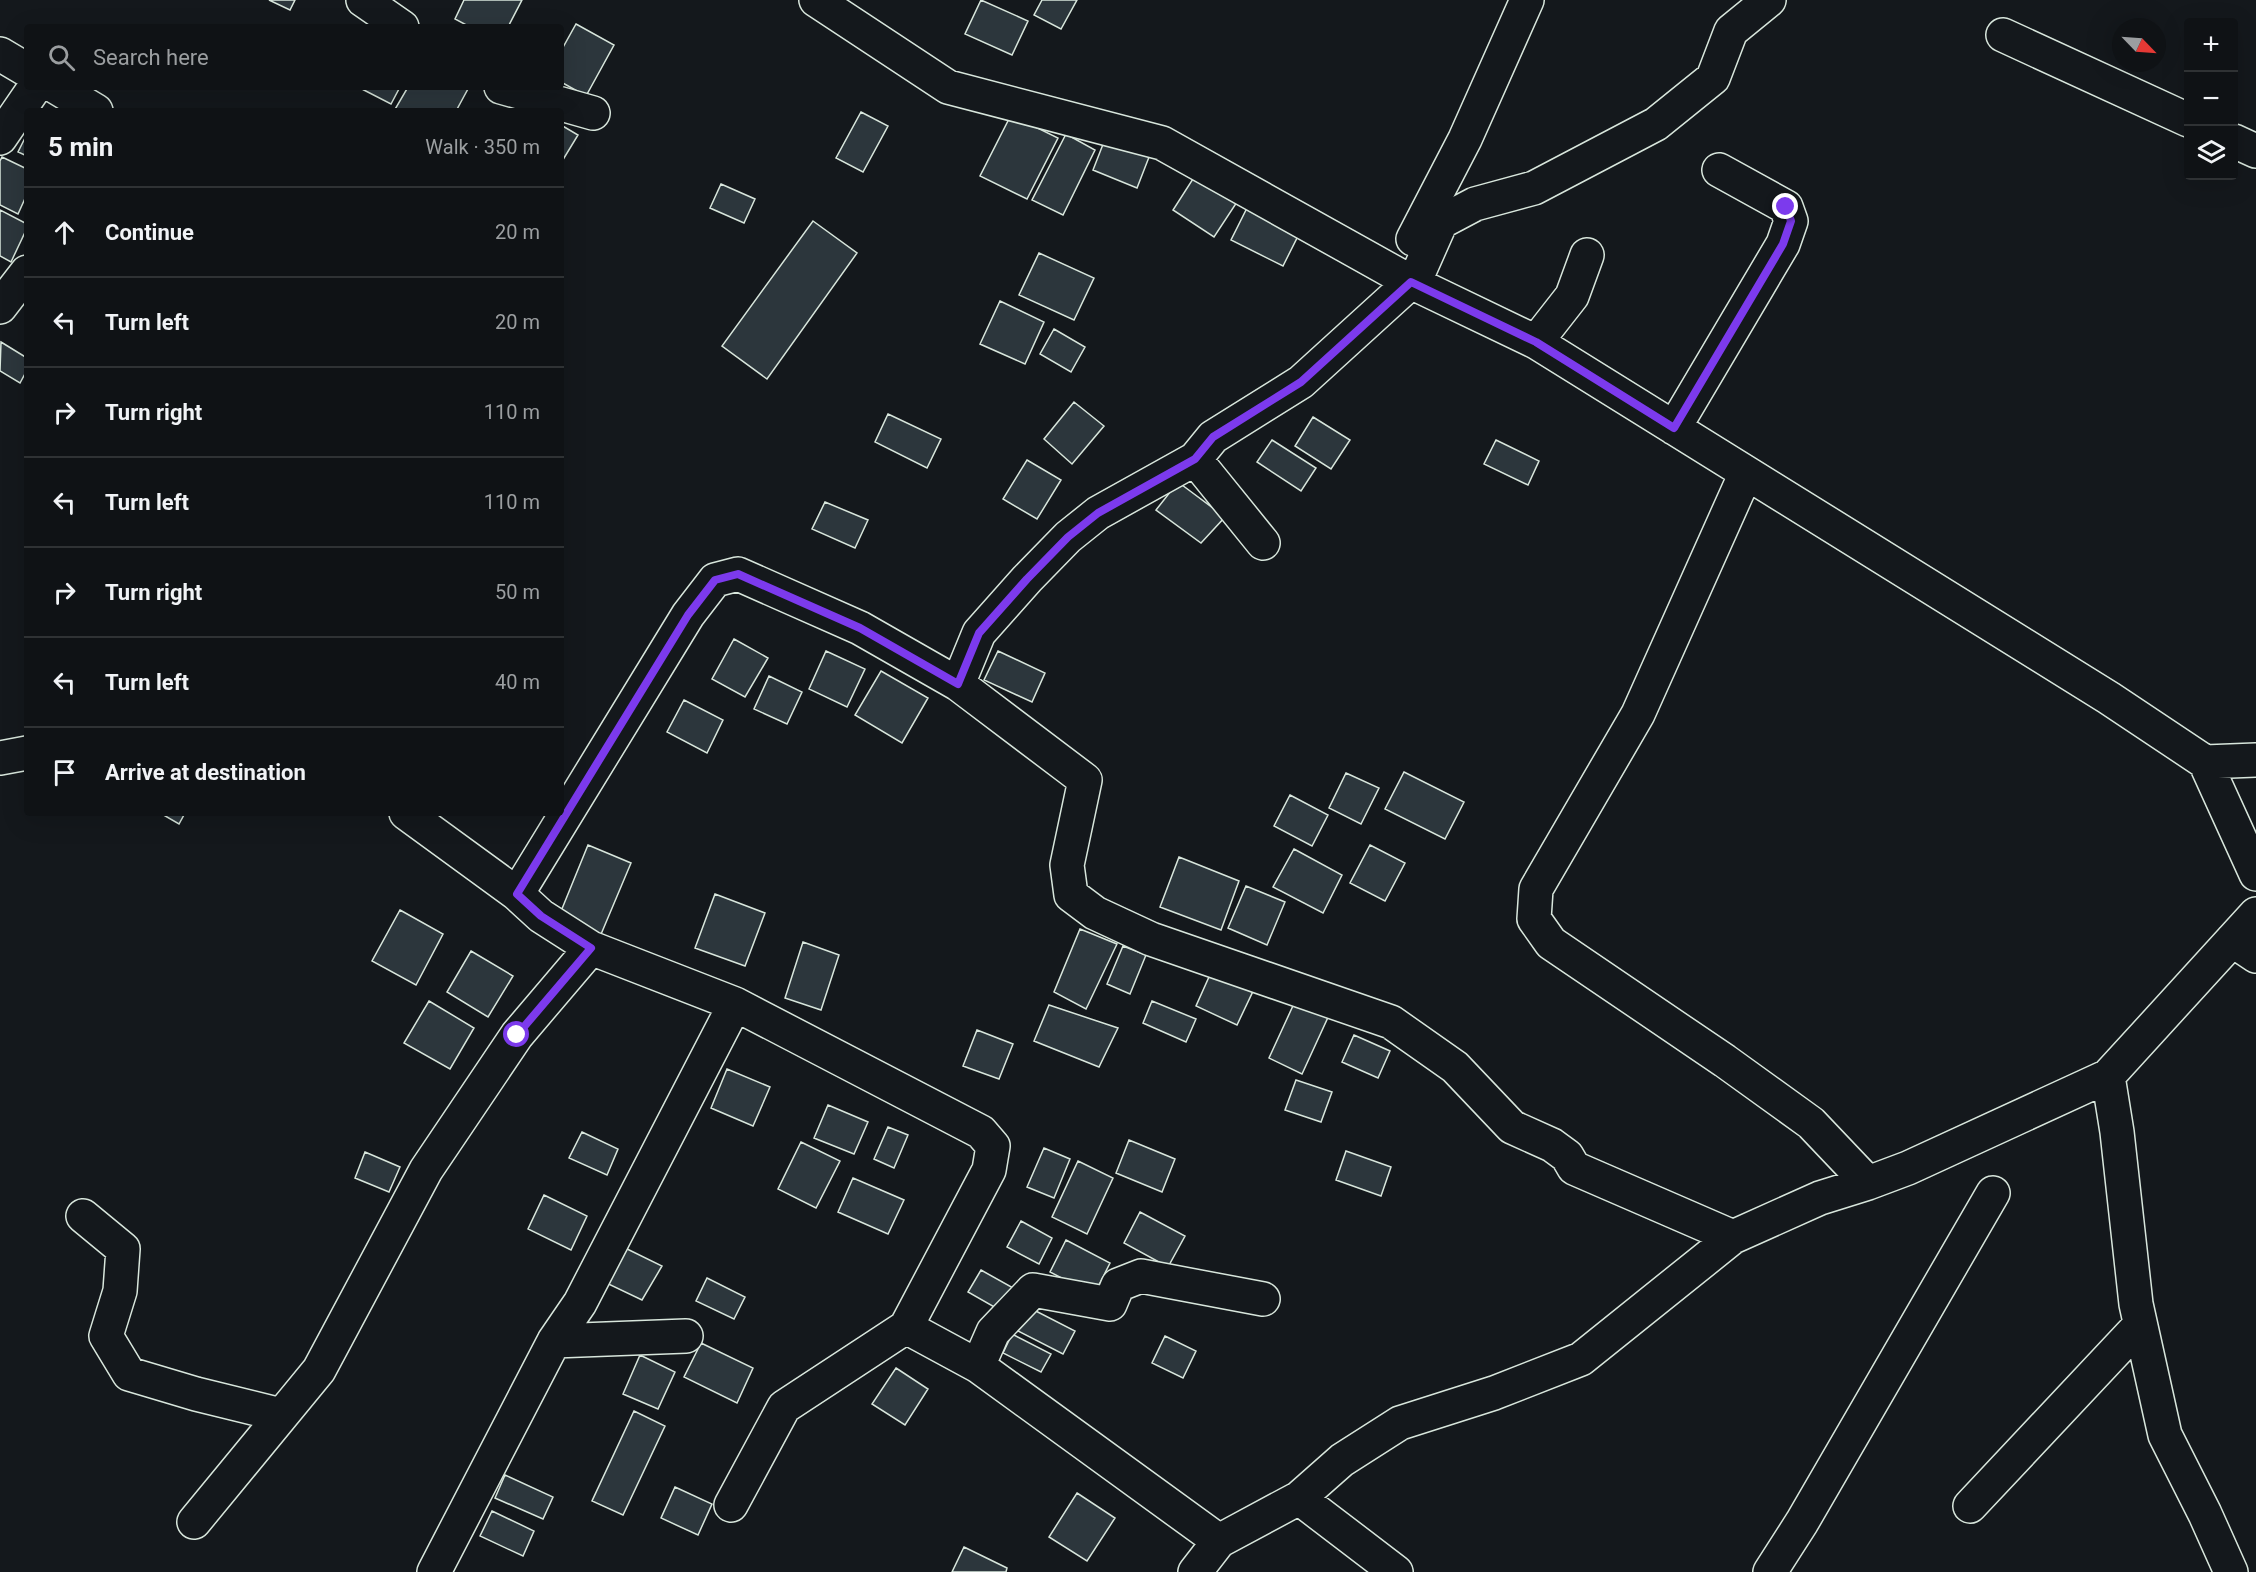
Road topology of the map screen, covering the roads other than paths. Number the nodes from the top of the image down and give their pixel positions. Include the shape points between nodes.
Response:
1 (363, 0) edge
2 (816, 0) edge
3 (1527, 0) edge
4 (1768, 0) edge
5 (857, 11) edge
6 (398, 24) edge
7 (2003, 35) dead end
8 (0, 54) edge
9 (24, 68) edge
10 (33, 90) edge
11 (61, 90) edge
12 (512, 90) edge
13 (91, 108) edge
14 (593, 113) dead end
15 (2184, 118) edge
16 (0, 138) edge
17 (2238, 143) edge
18 (2256, 151) edge
19 (1719, 170) dead end
20 (1587, 255) dead end
21 (24, 276) edge
22 (1407, 279) junction
23 (0, 308) edge
24 (1536, 342) junction
25 (1674, 428) junction
26 (1195, 459) junction
27 (1746, 473) junction
28 (1263, 543) dead end
29 (958, 684) junction
30 (24, 754) edge
31 (0, 758) edge
32 (2256, 760) edge
33 (2205, 762) junction
34 (410, 816) edge
35 (2256, 874) edge
36 (517, 894) junction
37 (2256, 914) edge
38 (591, 948) junction
39 (2244, 948) edge
40 (735, 1004) junction
41 (2108, 1076) junction
42 (1868, 1183) junction
43 (1993, 1193) dead end
44 (83, 1216) dead end
45 (1733, 1237) junction
46 (1263, 1299) dead end
47 (2140, 1325) junction
48 (906, 1327) junction
49 (686, 1336) dead end
50 (554, 1341) junction
51 (978, 1366) junction
52 (281, 1415) junction
53 (1299, 1498) junction
54 (731, 1506) dead end
55 (1970, 1506) dead end
56 (194, 1522) dead end
57 (1219, 1541) junction
58 (434, 1572) edge
59 (1195, 1572) edge
60 (1396, 1572) edge
61 (1770, 1572) edge
62 (2231, 1572) edge

1 - 6 street
2 - 5 street
3 - 22 street
4 - 22 street via 1731,31 1713,78 1656,124 1534,188 1475,204 1441,222
5 - 22 street via 948,87 1162,143
7 - 15 street
8 - 9 street
10 - 16 street
11 - 13 street
12 - 14 street
17 - 18 street
19 - 25 street via 1786,207 1791,221 1783,244
20 - 24 street via 1572,296
21 - 23 street
22 - 24 street
22 - 26 street via 1301,382 1213,437
24 - 25 street
25 - 27 street
26 - 28 street
26 - 29 street via 1098,513 1068,537 979,633
27 - 33 street via 2109,698
27 - 42 street via 1638,714 1536,889 1534,919 1551,943 1811,1124
29 - 36 street via 860,628 738,574 715,580 688,615
29 - 45 street via 1085,780 1067,865 1071,895 1095,913 1151,939 1390,1022 1455,1067 1512,1127 1552,1145 1567,1156 1574,1168
30 - 31 street
32 - 33 street
33 - 35 street
34 - 36 street
36 - 38 street via 541,916
37 - 39 street
38 - 40 street
38 - 52 street via 517,1035 432,1160 319,1370
39 - 41 street
40 - 48 street via 981,1132 993,1146 989,1170
40 - 50 street via 580,1303
41 - 42 street
41 - 47 street
42 - 45 street via 1820,1198
43 - 61 street
44 - 52 street via 123,1249 120,1291 106,1336 129,1374
45 - 53 street via 1581,1359 1494,1393 1400,1423 1342,1460
46 - 51 street via 1141,1276 1118,1285 1110,1304 1033,1290 993,1332
47 - 55 street
47 - 62 street via 2165,1435
48 - 51 street
48 - 54 street via 784,1407
49 - 50 street
50 - 58 street
51 - 57 street
52 - 56 street
53 - 57 street
53 - 60 street
57 - 59 street

